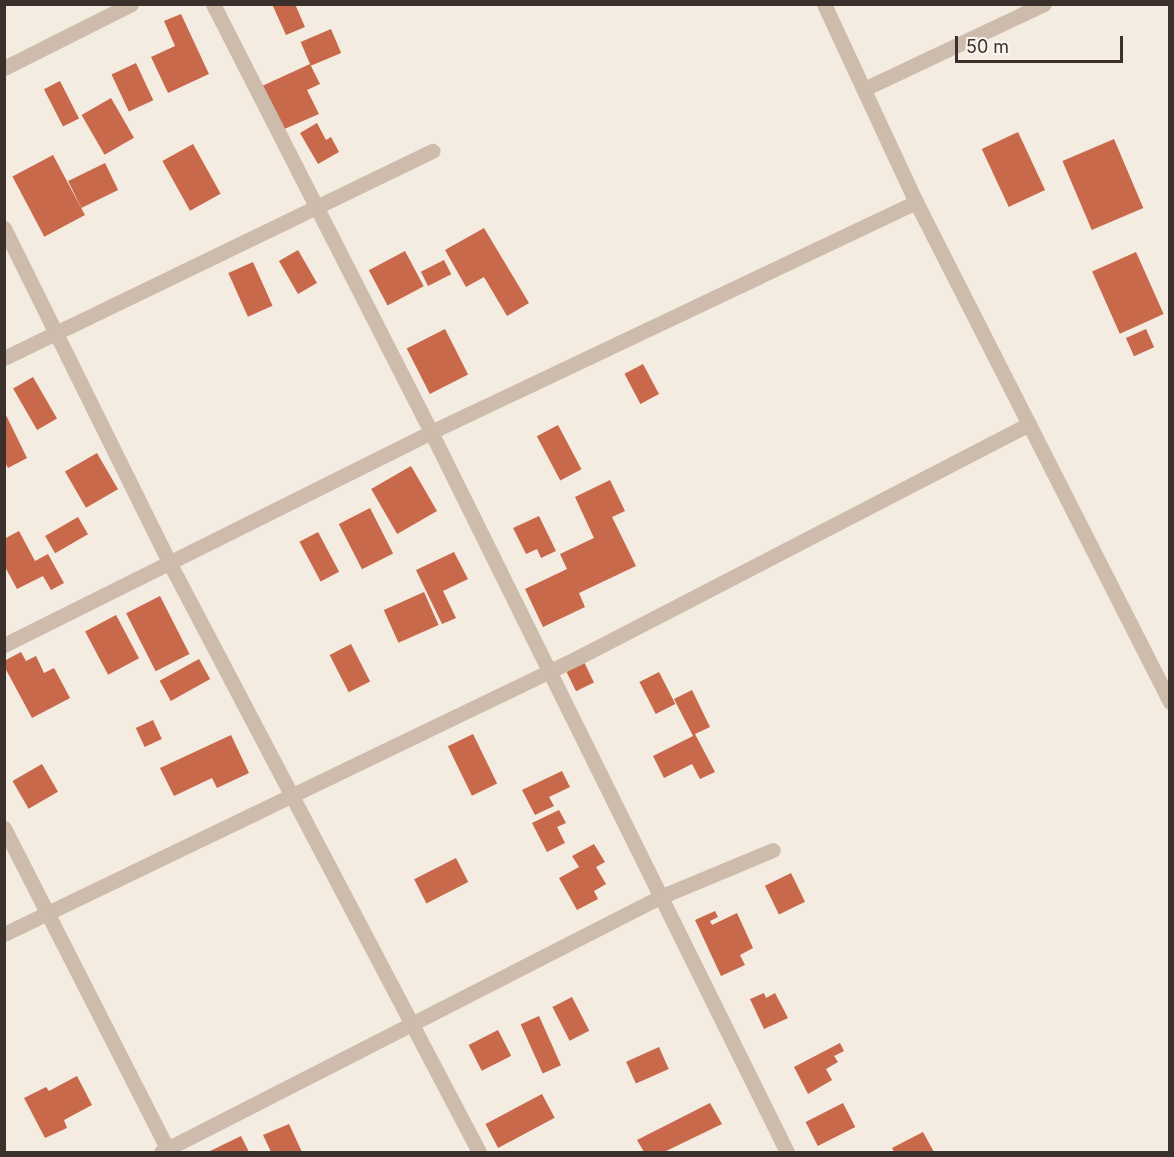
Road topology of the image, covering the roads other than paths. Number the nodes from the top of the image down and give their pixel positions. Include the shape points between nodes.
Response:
1 (131, 4) edge
2 (213, 4) edge
3 (824, 4) edge
4 (1044, 4) edge
5 (4, 68) edge
6 (864, 89) junction
7 (433, 151) dead end
8 (916, 202) junction
9 (316, 206) junction
10 (4, 228) edge
11 (56, 333) junction
12 (4, 357) edge
13 (1029, 424) junction
14 (431, 432) junction
15 (169, 562) junction
16 (4, 645) edge
17 (549, 672) junction
18 (1170, 702) edge
19 (290, 797) junction
20 (4, 828) edge
21 (773, 850) dead end
22 (660, 897) junction
23 (49, 913) junction
24 (4, 934) edge
25 (412, 1024) junction
26 (166, 1151) edge
27 (479, 1152) edge
28 (787, 1152) edge

1 - 5 street
2 - 9 street
3 - 6 street
4 - 6 street
6 - 8 street
7 - 9 street
8 - 13 street
8 - 14 street
9 - 11 street
9 - 14 street
10 - 11 street
11 - 12 street
11 - 15 street
13 - 17 street
13 - 18 street
14 - 15 street
14 - 17 street
15 - 16 street
15 - 19 street
17 - 19 street
17 - 22 street
19 - 23 street
19 - 25 street
20 - 23 street
21 - 22 street
22 - 25 street
22 - 28 street
23 - 24 street
23 - 26 street
25 - 26 street
25 - 27 street

